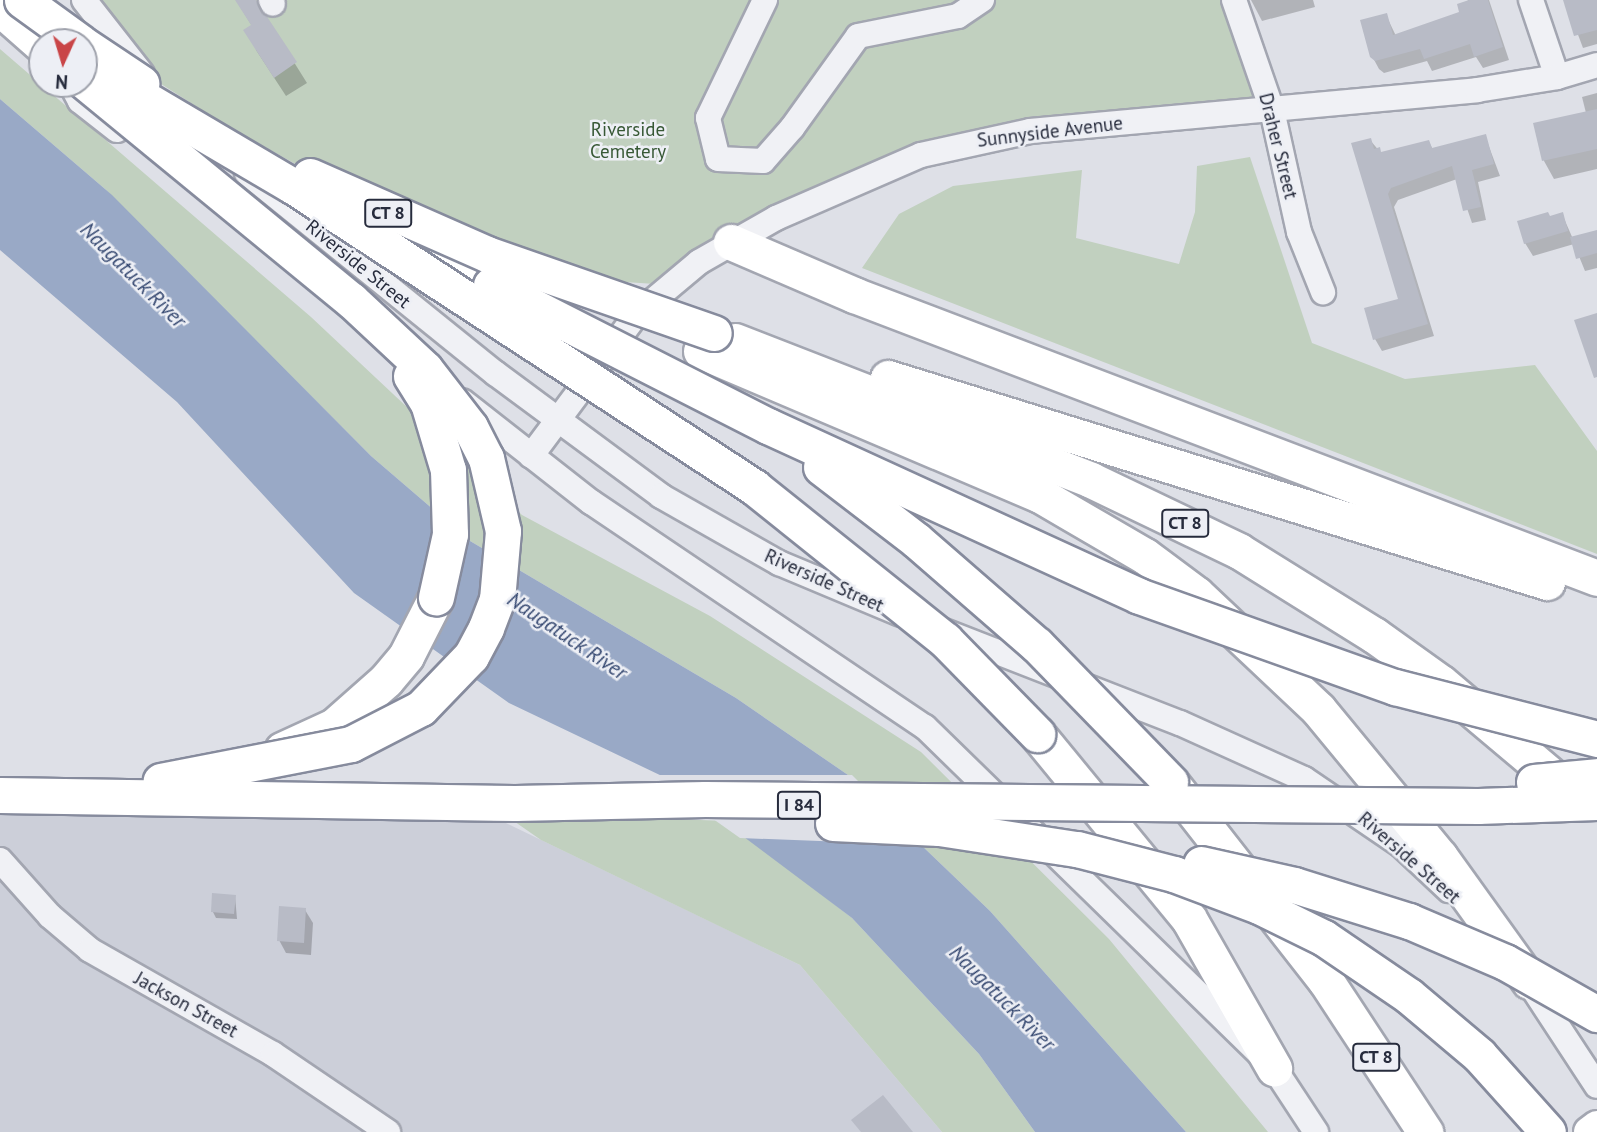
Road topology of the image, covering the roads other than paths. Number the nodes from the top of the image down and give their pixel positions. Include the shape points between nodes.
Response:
1 (84, 0) edge
2 (765, 0) edge
3 (982, 0) edge
4 (1234, 0) edge
5 (1531, 0) edge
6 (10, 8) edge
7 (34, 28) edge
8 (51, 28) edge
9 (28, 29) edge
10 (28, 36) edge
11 (98, 54) edge
12 (1597, 65) edge
13 (98, 70) edge
14 (1557, 77) junction
15 (98, 92) edge
16 (79, 98) edge
17 (89, 98) edge
18 (1272, 110) junction
19 (293, 186) junction
20 (731, 242) junction
21 (1323, 292) dead end
22 (711, 336) junction
23 (557, 422) junction
24 (768, 426) junction
25 (531, 456) junction
26 (1597, 578) edge
27 (1597, 597) edge
28 (1597, 739) edge
29 (1597, 776) edge
30 (0, 795) edge
31 (77, 796) junction
32 (1597, 802) edge
33 (515, 803) junction
34 (1410, 806) junction
35 (1597, 816) edge
36 (0, 860) edge
37 (1539, 995) junction
38 (1597, 1014) edge
39 (1274, 1068) junction
40 (1597, 1086) edge
41 (1597, 1126) edge
42 (388, 1132) edge
43 (1316, 1132) edge
44 (1424, 1132) edge
45 (1548, 1132) edge
46 (1589, 1132) edge

1 - 23 street, Riverside Street via 146,79 212,145
2 - 3 street via 708,118 718,159 763,161 858,36 958,16
4 - 18 street, Draher Street
5 - 14 street
6 - 7 highway
6 - 8 highway, bridge
6 - 9 highway
6 - 10 highway
11 - 22 highway, CT 8, bridge via 151,89 304,173 507,262
12 - 14 street, Sunnyside Avenue
13 - 19 highway, CT 8, bridge
14 - 18 street, Sunnyside Avenue via 1478,90
15 - 31 highway, bridge via 351,300 425,369 450,398 486,458 503,531 500,578 486,628 471,656 421,708 375,734 306,755
16 - 25 street
17 - 31 highway, bridge via 383,342 428,403 445,459 451,502 444,566 422,628 406,656 360,706 334,726 261,758
18 - 20 street, Sunnyside Avenue via 1030,131 956,144 890,167
18 - 21 street, Draher Street via 1299,232
19 - 24 highway, CT 8, bridge
19 - 39 highway, bridge via 780,506 945,640 1037,734 1189,919
20 - 23 street, Sunnyside Avenue via 637,314
20 - 26 highway via 853,295
22 - 27 highway
22 - 35 highway, CT 8 via 1091,480 1239,551 1374,635 1441,683
22 - 37 highway via 1040,495 1145,556 1196,594 1278,667 1345,740 1448,868
23 - 25 street, Sunnyside Avenue
23 - 37 street, Riverside Street via 661,496 779,564 1180,723 1304,779 1356,811 1435,876
24 - 28 highway, bridge via 1066,566 1215,627 1395,687
24 - 44 highway, CT 8, bridge via 916,540 1037,645 1170,782 1326,981
25 - 39 street via 678,562 925,727
29 - 34 highway, bridge via 1466,789
30 - 31 highway, I 84, bridge
31 - 33 highway, I 84, bridge
32 - 34 highway, I 84, bridge
33 - 34 highway, I 84, bridge via 705,799
33 - 35 highway, I 84, bridge
33 - 38 highway, bridge via 593,813 940,828 1174,859 1294,885 1409,921 1505,962
33 - 45 highway, bridge via 568,812 951,829 1077,849 1174,874 1292,921 1370,967 1479,1055
36 - 42 street, Jackson Street via 50,916 90,950 273,1054
37 - 40 street, Riverside Street
39 - 43 street
41 - 46 main road

